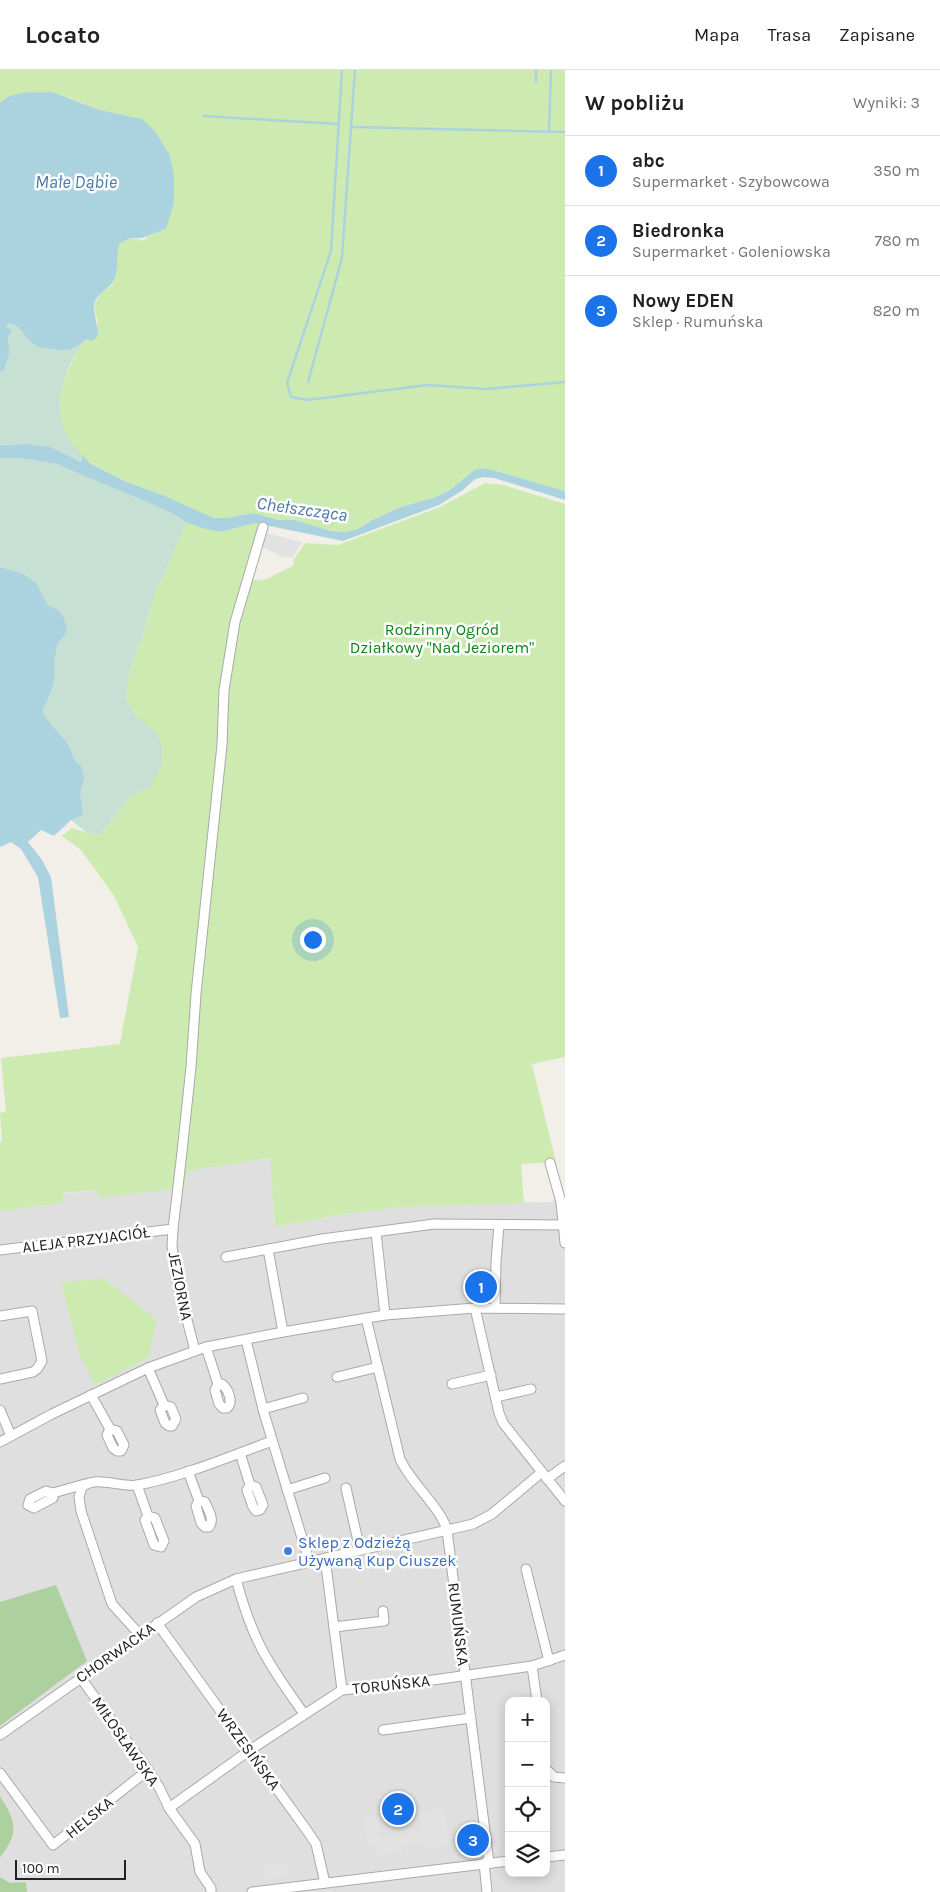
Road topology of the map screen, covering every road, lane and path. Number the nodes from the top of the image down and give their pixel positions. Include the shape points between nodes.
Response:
1 (263, 527) dead end
2 (550, 1163) dead end
3 (563, 1202) edge
4 (499, 1225) junction
5 (564, 1225) edge
6 (173, 1229) junction
7 (376, 1232) junction
8 (565, 1243) edge
9 (268, 1249) junction
10 (0, 1250) edge
11 (226, 1257) dead end
12 (475, 1308) junction
13 (495, 1308) junction
14 (565, 1309) edge
15 (385, 1315) junction
16 (0, 1316) edge
17 (366, 1318) junction
18 (283, 1332) junction
19 (246, 1340) junction
20 (206, 1347) junction
21 (195, 1351) junction
22 (378, 1367) junction
23 (148, 1368) junction
24 (490, 1375) junction
25 (337, 1377) dead end
26 (0, 1379) edge
27 (218, 1384) dead end
28 (452, 1384) dead end
29 (531, 1389) dead end
30 (92, 1395) junction
31 (496, 1397) junction
32 (302, 1398) dead end
33 (164, 1405) dead end
34 (263, 1409) junction
35 (0, 1410) edge
36 (110, 1429) dead end
37 (11, 1436) junction
38 (0, 1442) edge
39 (272, 1442) junction
40 (240, 1453) junction
41 (565, 1466) edge
42 (188, 1471) junction
43 (545, 1476) junction
44 (325, 1478) dead end
45 (86, 1484) junction
46 (137, 1485) junction
47 (250, 1485) dead end
48 (346, 1488) dead end
49 (288, 1490) junction
50 (53, 1494) dead end
51 (199, 1501) dead end
52 (565, 1501) edge
53 (148, 1516) dead end
54 (447, 1530) junction
55 (360, 1550) junction
56 (325, 1558) junction
57 (309, 1561) junction
58 (526, 1569) dead end
59 (236, 1579) junction
60 (383, 1611) dead end
61 (157, 1623) junction
62 (334, 1627) junction
63 (140, 1635) junction
64 (565, 1655) edge
65 (549, 1661) junction
66 (532, 1666) junction
67 (466, 1675) junction
68 (80, 1677) junction
69 (342, 1690) junction
70 (536, 1697) edge
71 (304, 1714) junction
72 (471, 1718) junction
73 (383, 1730) dead end
74 (0, 1735) edge
75 (250, 1750) junction
76 (148, 1770) junction
77 (0, 1773) edge
78 (550, 1774) edge
79 (565, 1778) edge
80 (168, 1808) junction
81 (565, 1855) edge
82 (550, 1857) edge
83 (505, 1861) edge
84 (486, 1863) junction
85 (324, 1882) junction
86 (211, 1892) edge
87 (252, 1892) edge
88 (487, 1892) edge

1 - 6 street, JEZIORNA via 236,622 224,690 222,744
2 - 3 street
3 - 5 street
4 - 5 street
4 - 7 street via 434,1224
4 - 13 street
5 - 8 street
6 - 10 street, ALEJA PRZYJACIÓŁ
6 - 21 street, JEZIORNA via 176,1277
7 - 9 street
7 - 15 street
9 - 11 street
9 - 18 street
12 - 13 street
12 - 15 street
12 - 24 street
13 - 14 street
15 - 17 street
16 - 26 street via 32,1311 42,1361 33,1372
17 - 18 street
17 - 22 street, RUMUŃSKA
18 - 19 street
19 - 20 street
19 - 34 street
20 - 21 street
20 - 27 street
21 - 23 street
22 - 25 street
22 - 54 street, RUMUŃSKA via 400,1459
23 - 30 street
23 - 33 street
24 - 28 street
24 - 31 street
29 - 31 street
30 - 36 street
30 - 37 street
31 - 43 street via 503,1424
32 - 34 street
34 - 39 street
35 - 37 street
37 - 38 street
39 - 40 street
39 - 49 street
40 - 42 street
40 - 47 street
41 - 43 street, CHORWACKA
42 - 46 street
42 - 51 street
43 - 52 street
43 - 54 street, CHORWACKA via 492,1514 472,1524
44 - 49 street
45 - 46 street
45 - 50 street
45 - 63 street via 82,1487 79,1505 112,1604
46 - 53 street
48 - 55 street
49 - 57 street
54 - 55 street, CHORWACKA
54 - 67 street, RUMUŃSKA
55 - 56 street, CHORWACKA
56 - 57 street, CHORWACKA
56 - 62 street
57 - 59 street, CHORWACKA
58 - 65 street
59 - 61 street, CHORWACKA via 207,1590
59 - 71 street via 261,1648
60 - 62 street via 384,1621
61 - 63 street, CHORWACKA
61 - 75 street, WRZESIŃSKA
62 - 69 street
63 - 68 street, CHORWACKA
64 - 65 street, TORUŃSKA
65 - 66 street, TORUŃSKA
66 - 67 street, TORUŃSKA
66 - 70 street
67 - 69 street, TORUŃSKA
67 - 72 street, RUMUŃSKA
68 - 74 street, CHORWACKA
68 - 76 street, MIŁOSŁAWSKA
69 - 71 street, TORUŃSKA
71 - 75 street, TORUŃSKA
72 - 73 street
72 - 84 street, RUMUŃSKA
75 - 80 street
75 - 85 street, WRZESIŃSKA via 316,1844
76 - 77 street, HELSKA via 53,1845
76 - 80 street, MIŁOSŁAWSKA
78 - 79 street
80 - 86 street, MIŁOSŁAWSKA via 195,1844 200,1872
81 - 82 street
83 - 84 street
84 - 85 street
84 - 88 street, RUMUŃSKA
85 - 87 street

